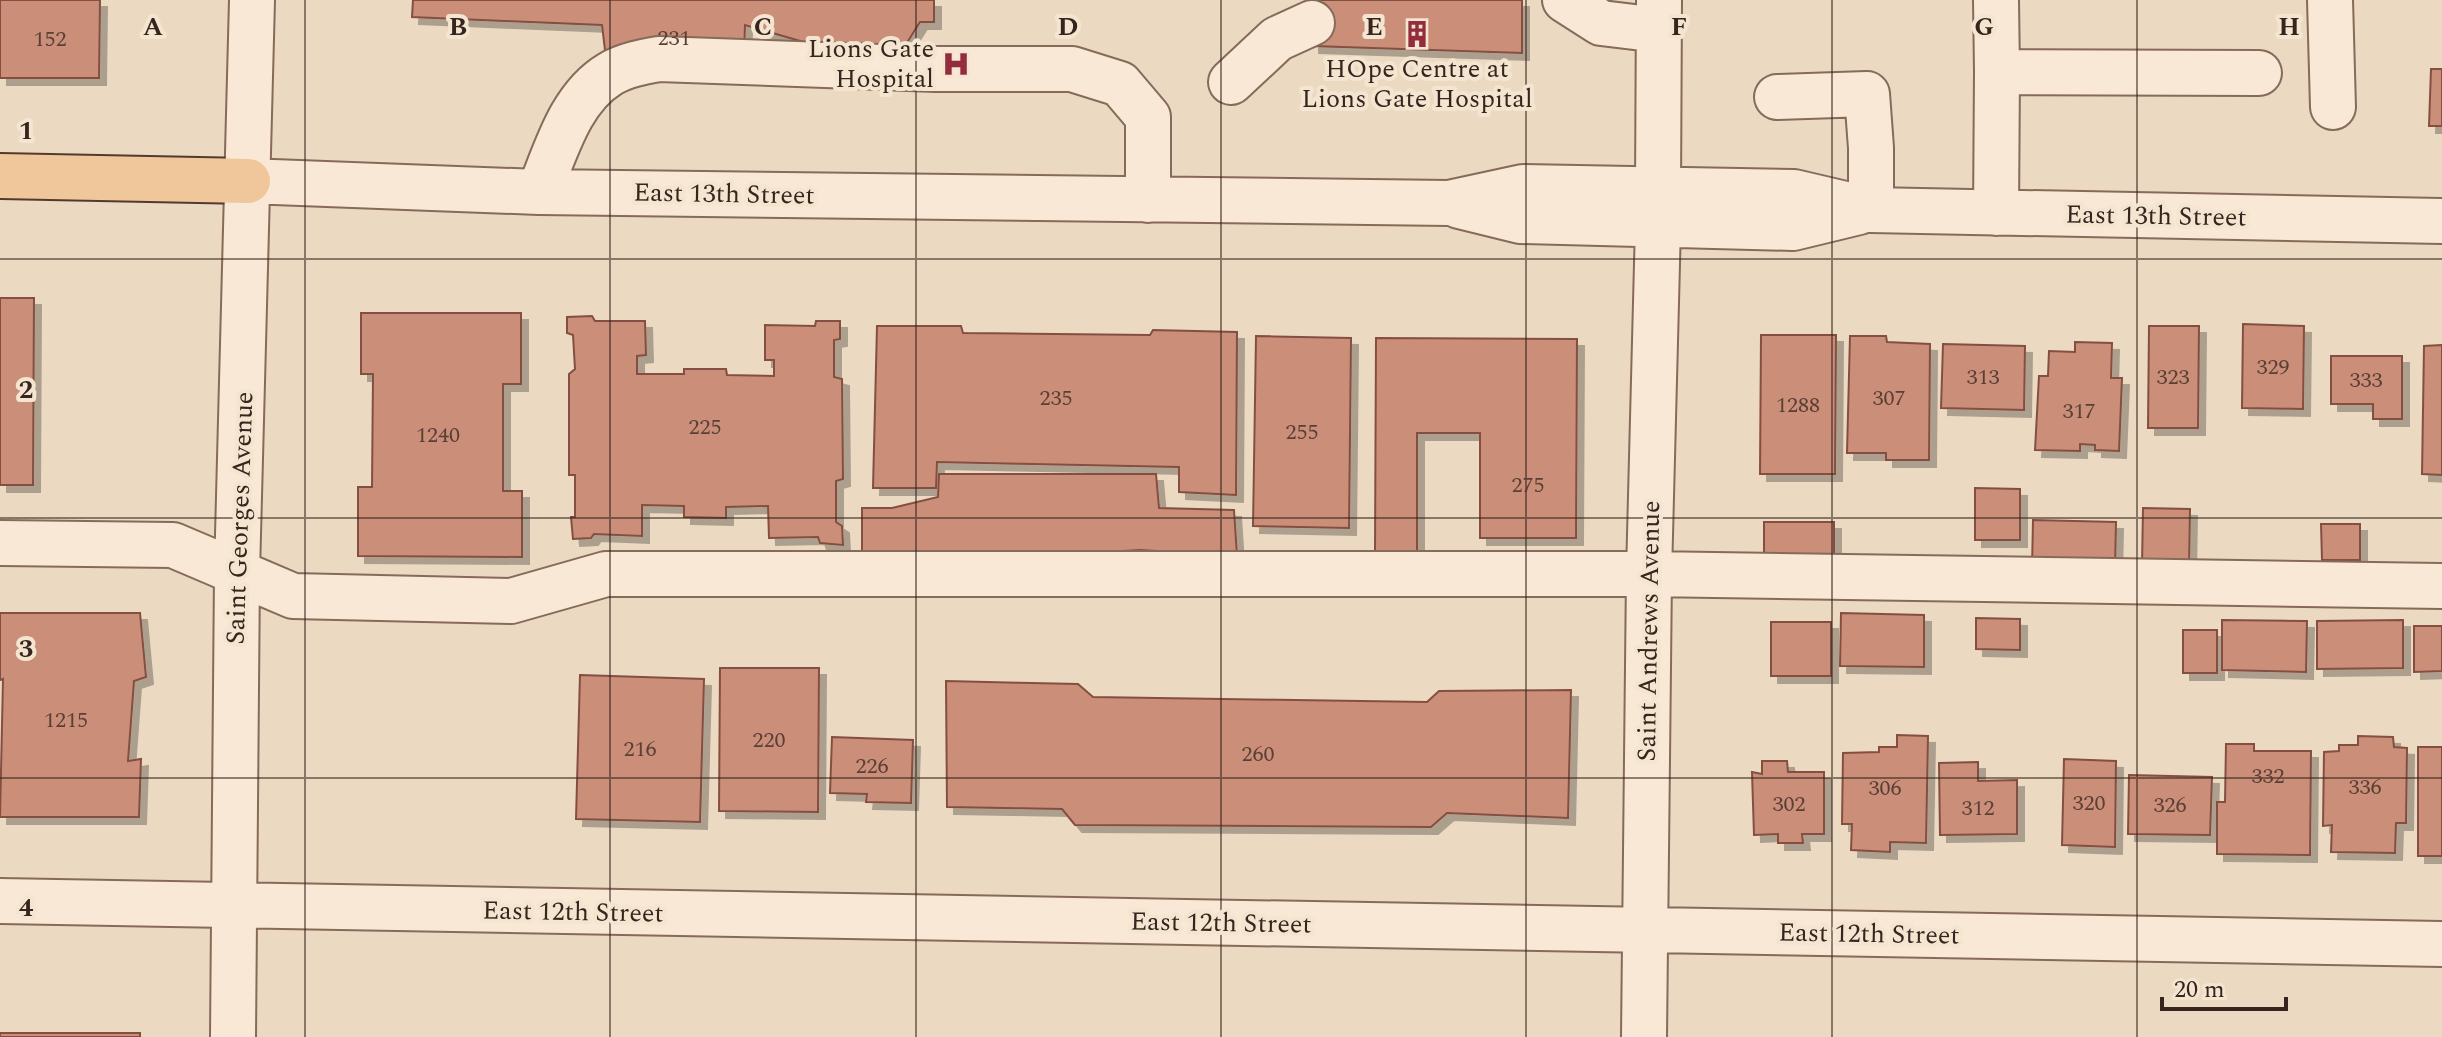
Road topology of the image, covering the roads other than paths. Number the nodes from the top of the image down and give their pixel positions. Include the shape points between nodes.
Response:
1 (252, 0) edge
2 (1565, 0) edge
3 (1996, 0) edge
4 (2330, 0) edge
5 (1659, 15) edge
6 (1312, 23) dead end
7 (1997, 72) junction
8 (2259, 73) dead end
9 (1231, 82) dead end
10 (1777, 97) dead end
11 (2333, 107) dead end
12 (0, 176) edge
13 (248, 181) junction
14 (539, 192) junction
15 (1148, 200) junction
16 (1658, 208) junction
17 (1871, 210) junction
18 (1996, 213) junction
19 (2442, 221) edge
20 (0, 543) edge
21 (237, 573) junction
22 (1649, 574) junction
23 (2442, 586) edge
24 (0, 901) edge
25 (234, 907) junction
26 (1646, 931) junction
27 (2442, 944) edge
28 (233, 1037) edge
29 (1644, 1037) edge

1 - 13 street, Saint Georges Avenue
2 - 5 street via 1601,23
3 - 7 street
4 - 11 street
5 - 16 street, Saint Andrews Avenue
6 - 9 street via 1277,39
7 - 8 street
7 - 18 street
10 - 17 street via 1867,94
12 - 13 main road, East 13th Street
13 - 14 street, East 13th Street
13 - 21 street, Saint Georges Avenue
14 - 15 street, East 13th Street
14 - 15 street via 565,128 591,89 611,73 659,59 1072,69 1120,84 1148,117
15 - 16 street, East 13th Street via 1449,203 1520,221
16 - 17 street, East 13th Street via 1793,228
16 - 22 street, Saint Andrews Avenue
17 - 18 street, East 13th Street
18 - 19 street, East 13th Street
20 - 21 street via 173,545
21 - 22 street via 293,596 511,601 606,574
21 - 25 street, Saint Georges Avenue
22 - 23 street
22 - 26 street, Saint Andrews Avenue
24 - 25 street, East 12th Street
25 - 26 street, East 12th Street
25 - 28 street, Saint Georges Avenue
26 - 27 street, East 12th Street
26 - 29 street, Saint Andrews Avenue

